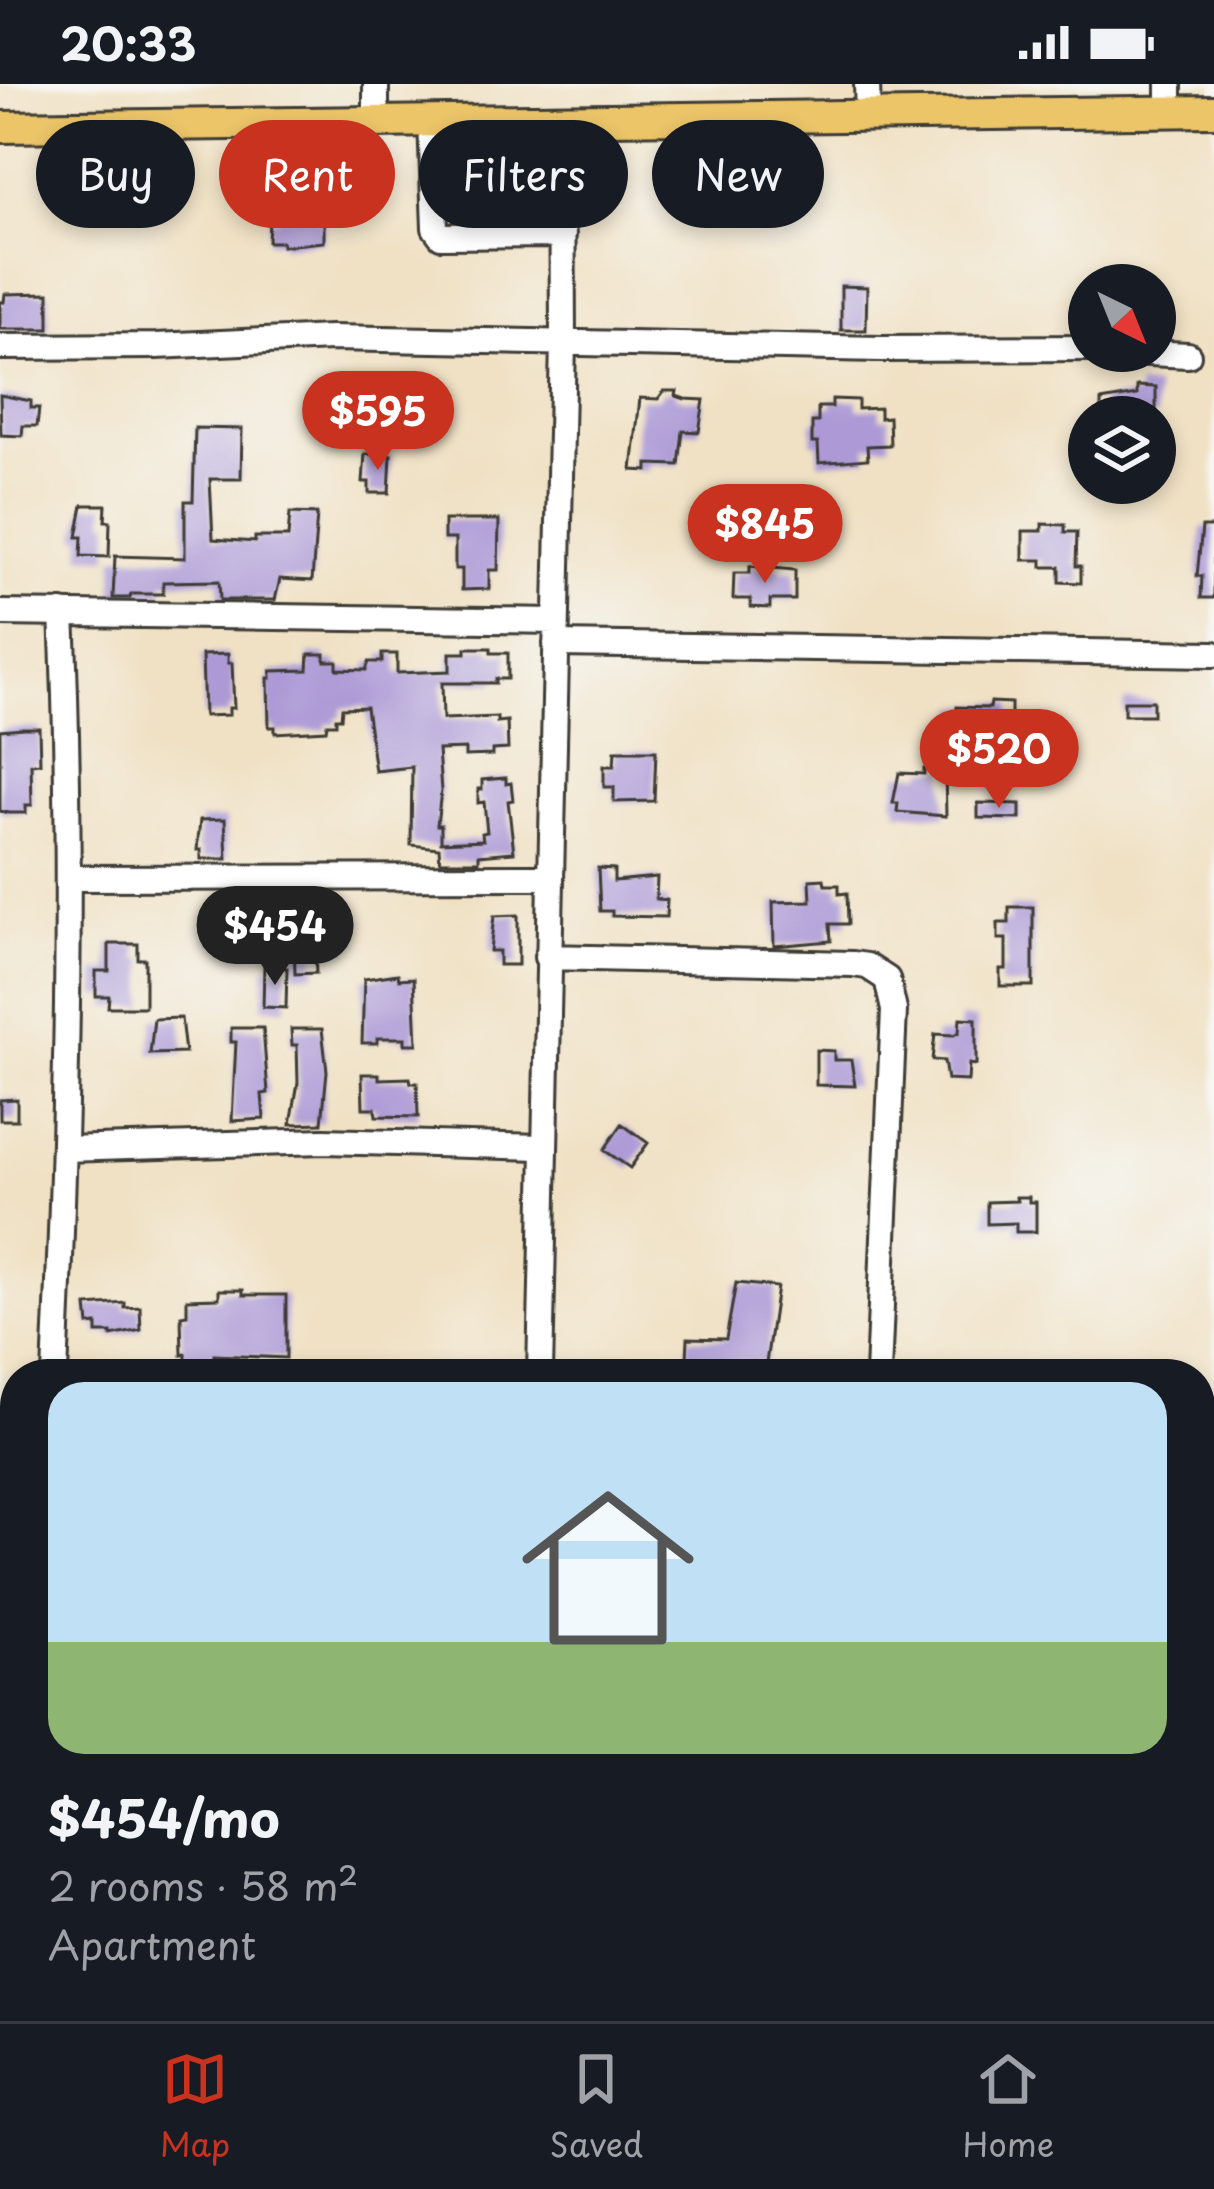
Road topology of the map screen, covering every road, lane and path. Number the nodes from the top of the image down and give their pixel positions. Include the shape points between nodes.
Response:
1 (376, 84) edge
2 (867, 84) edge
3 (1169, 98) edge
4 (1214, 111) edge
5 (868, 116) junction
6 (562, 119) junction
7 (376, 120) edge
8 (551, 120) edge
9 (219, 123) edge
10 (0, 127) edge
11 (435, 228) edge
12 (523, 228) edge
13 (562, 235) junction
14 (530, 236) junction
15 (563, 342) junction
16 (0, 347) edge
17 (1068, 348) edge
18 (1176, 354) edge
19 (1187, 355) dead end
20 (0, 613) edge
21 (62, 613) junction
22 (556, 632) junction
23 (1214, 654) edge
24 (549, 877) junction
25 (68, 878) junction
26 (547, 957) junction
27 (543, 1147) junction
28 (64, 1149) junction
29 (56, 1359) edge
30 (540, 1359) edge
31 (879, 1359) edge

1 - 7 street
2 - 5 street
3 - 4 main road
3 - 5 main road
5 - 6 main road
6 - 8 main road
6 - 13 street
9 - 10 main road
11 - 14 street via 441,236
12 - 14 street
13 - 14 street
13 - 15 street
15 - 16 street via 274,338
15 - 17 street
15 - 22 street
18 - 19 street
20 - 21 street
21 - 22 street
21 - 25 street
22 - 23 street
22 - 24 street
24 - 25 street
24 - 26 street
25 - 28 street
26 - 27 street
26 - 31 street via 853,964 887,979 894,1010
27 - 28 street via 325,1141
27 - 30 street
28 - 29 street

